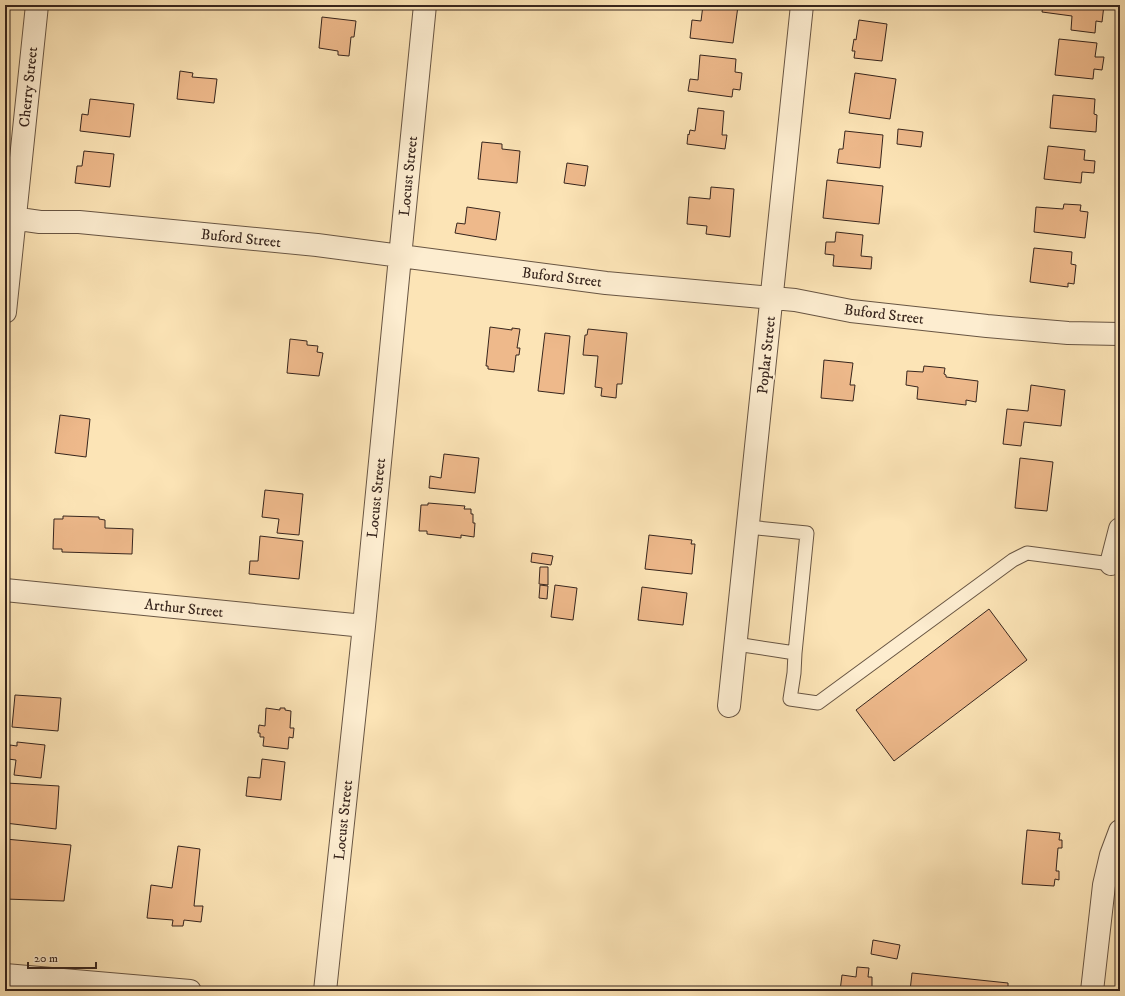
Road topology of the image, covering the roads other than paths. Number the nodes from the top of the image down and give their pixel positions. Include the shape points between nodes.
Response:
1 (37, 5) edge
2 (425, 5) edge
3 (802, 5) edge
4 (10, 217) edge
5 (400, 257) junction
6 (772, 298) junction
7 (5, 312) edge
8 (1120, 334) edge
9 (748, 527) junction
10 (1120, 529) edge
11 (1111, 564) joint
12 (5, 590) edge
13 (364, 626) junction
14 (736, 644) junction
15 (795, 653) junction
16 (729, 706) dead end
17 (1120, 831) edge
18 (5, 975) edge
19 (114, 988) edge
20 (190, 991) edge
21 (324, 991) edge
22 (1092, 991) edge

1 - 4 street, Cherry Street
2 - 5 street, Locust Street
3 - 6 street, Poplar Street
4 - 5 street, Buford Street via 40,222 79,222 309,244
4 - 7 street, Cherry Street
5 - 6 street, Buford Street via 606,283
5 - 13 street, Locust Street
6 - 8 street, Buford Street via 851,311 987,326 1068,333
6 - 9 street, Poplar Street
9 - 14 street, Poplar Street
9 - 15 lane via 807,533
10 - 11 street
11 - 15 lane via 1027,553 818,703 790,699
12 - 13 street, Arthur Street
13 - 21 street, Locust Street
14 - 15 lane
14 - 16 street, Poplar Street
17 - 22 street via 1104,886
18 - 19 street
19 - 20 street

